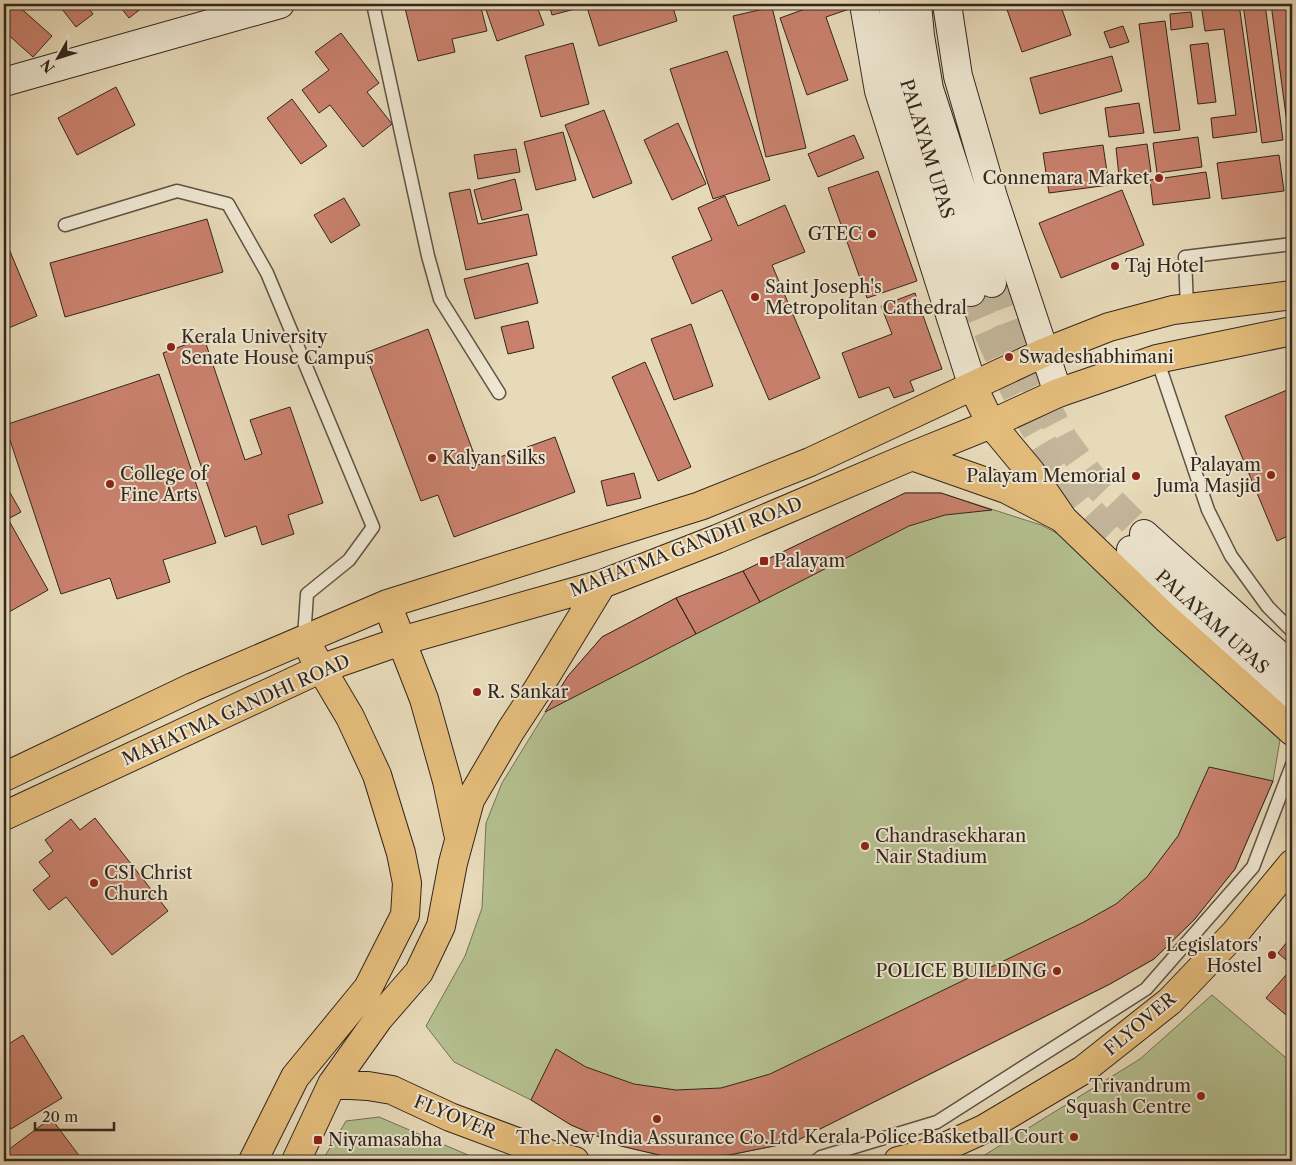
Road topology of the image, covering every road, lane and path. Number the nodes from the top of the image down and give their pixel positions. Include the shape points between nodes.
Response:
1 (280, 4) edge
2 (373, 4) edge
3 (864, 4) edge
4 (893, 4) edge
5 (917, 4) edge
6 (947, 4) edge
7 (4, 82) edge
8 (65, 226) dead end
9 (1292, 244) edge
10 (1292, 295) edge
11 (1187, 308) junction
12 (1292, 331) edge
13 (1043, 353) junction
14 (1157, 359) junction
15 (973, 387) junction
16 (499, 393) dead end
17 (1058, 393) junction
18 (991, 424) junction
19 (912, 456) junction
20 (1063, 519) junction
21 (602, 584) junction
22 (387, 604) junction
23 (1292, 631) edge
24 (304, 638) junction
25 (401, 641) junction
26 (1292, 667) edge
27 (320, 669) junction
28 (1292, 695) edge
29 (1292, 731) edge
30 (1292, 765) edge
31 (4, 777) edge
32 (4, 816) edge
33 (460, 840) junction
34 (1292, 864) edge
35 (332, 1084) junction
36 (253, 1161) edge
37 (296, 1161) edge
38 (575, 1161) edge
39 (816, 1161) edge
40 (898, 1161) edge

1 - 7 main road
2 - 16 lane via 440,299
3 - 15 main road via 878,91
4 - 5 main road, PALAYAM UPAS via 907,92 982,288 929,89
6 - 13 main road via 958,76
8 - 24 lane via 177,191 228,204 267,273 373,527 349,560 307,594
9 - 11 lane via 1185,257
10 - 11 main road, MAHATMA GANDHI ROAD
11 - 13 main road, MAHATMA GANDHI ROAD via 1108,327
12 - 14 main road, MAHATMA GANDHI ROAD
13 - 15 main road, MAHATMA GANDHI ROAD
13 - 17 main road
14 - 17 main road, MAHATMA GANDHI ROAD
14 - 23 lane via 1208,510 1231,556 1268,607
15 - 18 main road
15 - 22 main road, MAHATMA GANDHI ROAD via 810,462 700,506
17 - 18 main road, MAHATMA GANDHI ROAD
18 - 19 main road, MAHATMA GANDHI ROAD
18 - 20 main road via 1030,471
19 - 20 main road via 1006,489
19 - 21 main road, MAHATMA GANDHI ROAD
20 - 29 main road via 1166,618
21 - 25 main road, MAHATMA GANDHI ROAD
21 - 33 main road via 470,800
22 - 24 main road, MAHATMA GANDHI ROAD
22 - 25 main road
24 - 27 main road
24 - 31 main road, MAHATMA GANDHI ROAD via 192,687
25 - 27 main road, MAHATMA GANDHI ROAD
25 - 33 main road via 438,743
26 - 28 main road, PALAYAM UPAS via 1138,542
27 - 32 main road, MAHATMA GANDHI ROAD
27 - 36 main road via 350,717 377,775 407,883 405,915 368,988 295,1077
30 - 39 lane via 1254,867 1146,989 936,1122
33 - 35 main road via 441,926 419,972 379,1018
34 - 40 main road, FLYOVER via 1235,933 1170,1001 1083,1070 984,1129 936,1151
35 - 37 main road
35 - 38 main road, FLYOVER via 392,1090 450,1117

